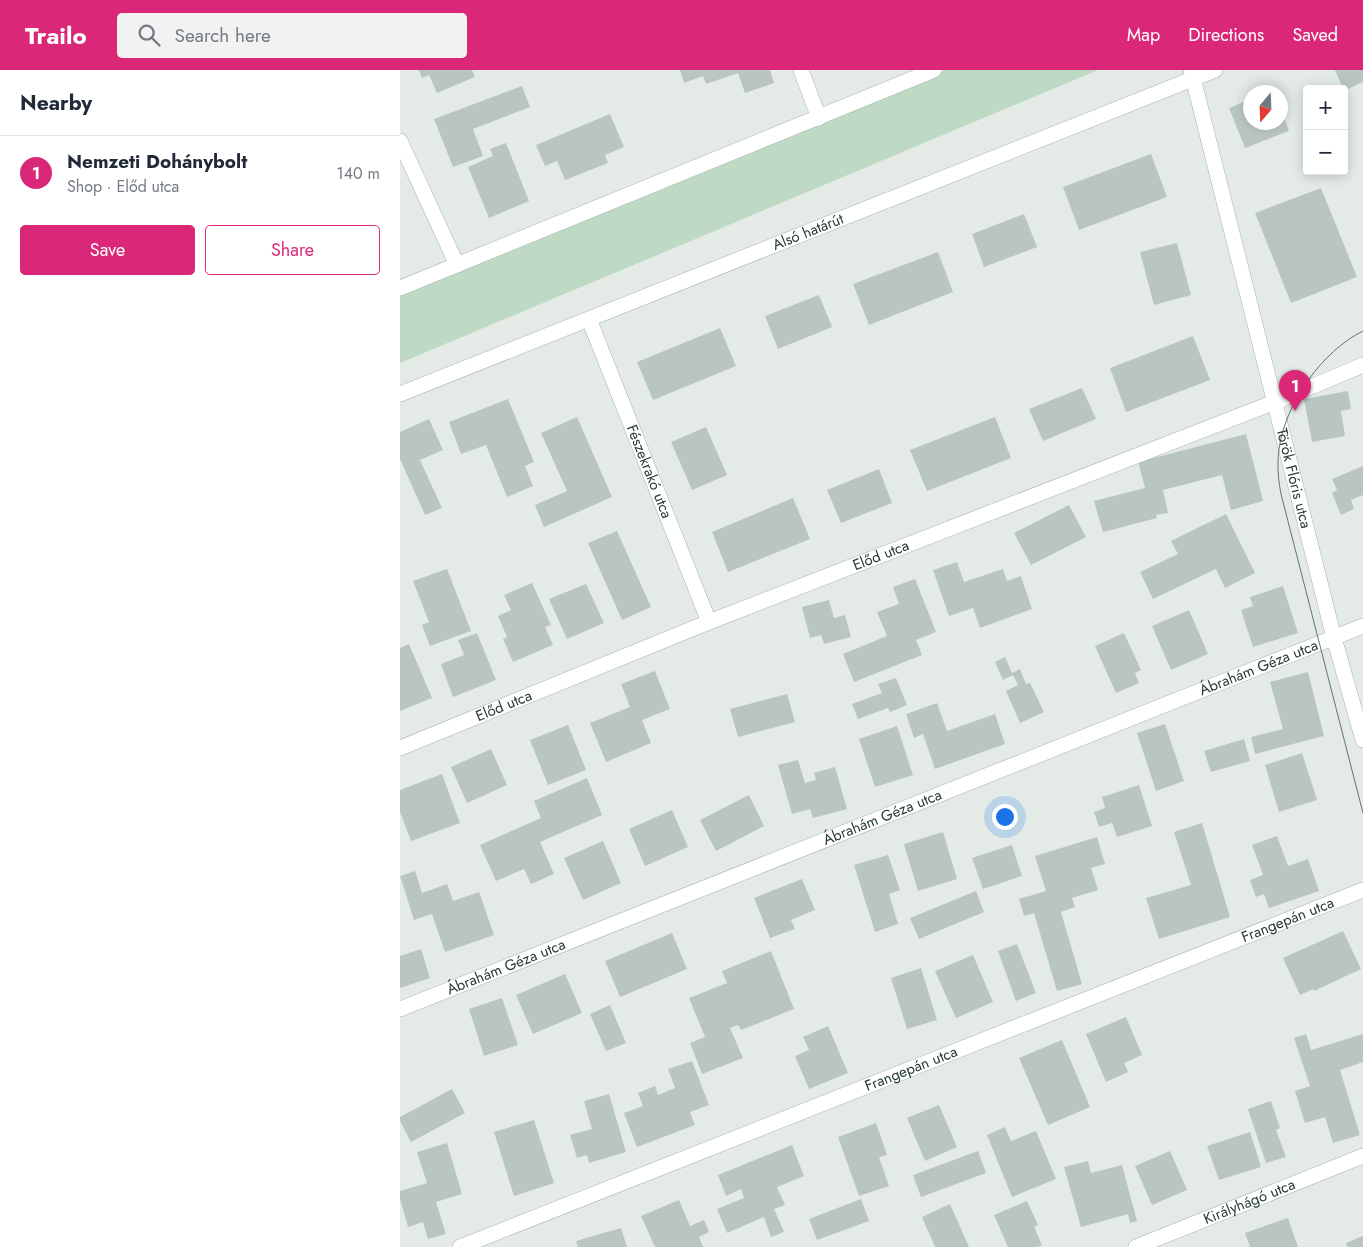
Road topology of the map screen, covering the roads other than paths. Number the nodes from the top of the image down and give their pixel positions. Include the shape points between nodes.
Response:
1 (801, 70) edge
2 (934, 70) edge
3 (1215, 70) edge
4 (1192, 74) edge
5 (820, 118) junction
6 (400, 141) edge
7 (456, 265) junction
8 (400, 288) edge
9 (589, 319) junction
10 (1363, 366) edge
11 (400, 394) edge
12 (1275, 402) junction
13 (709, 622) junction
14 (1363, 626) edge
15 (1334, 638) junction
16 (1363, 740) edge
17 (400, 748) edge
18 (1363, 890) edge
19 (400, 1009) edge
20 (1363, 1156) edge
21 (460, 1247) edge
22 (1136, 1247) edge

1 - 5 street
2 - 5 street
3 - 4 street, Alsó határút
4 - 9 street, Alsó határút
4 - 12 street, Török Flóris utca
5 - 7 street
6 - 7 street
7 - 8 street
9 - 11 street, Alsó határút
9 - 13 street, Fészekrakó utca
10 - 12 street, Előd utca
12 - 13 street, Előd utca
12 - 15 street, Török Flóris utca
13 - 17 street, Előd utca
14 - 15 street, Ábrahám Géza utca
15 - 16 street, Török Flóris utca
15 - 19 street, Ábrahám Géza utca
18 - 21 street, Frangepán utca
20 - 22 street, Királyhágó utca

